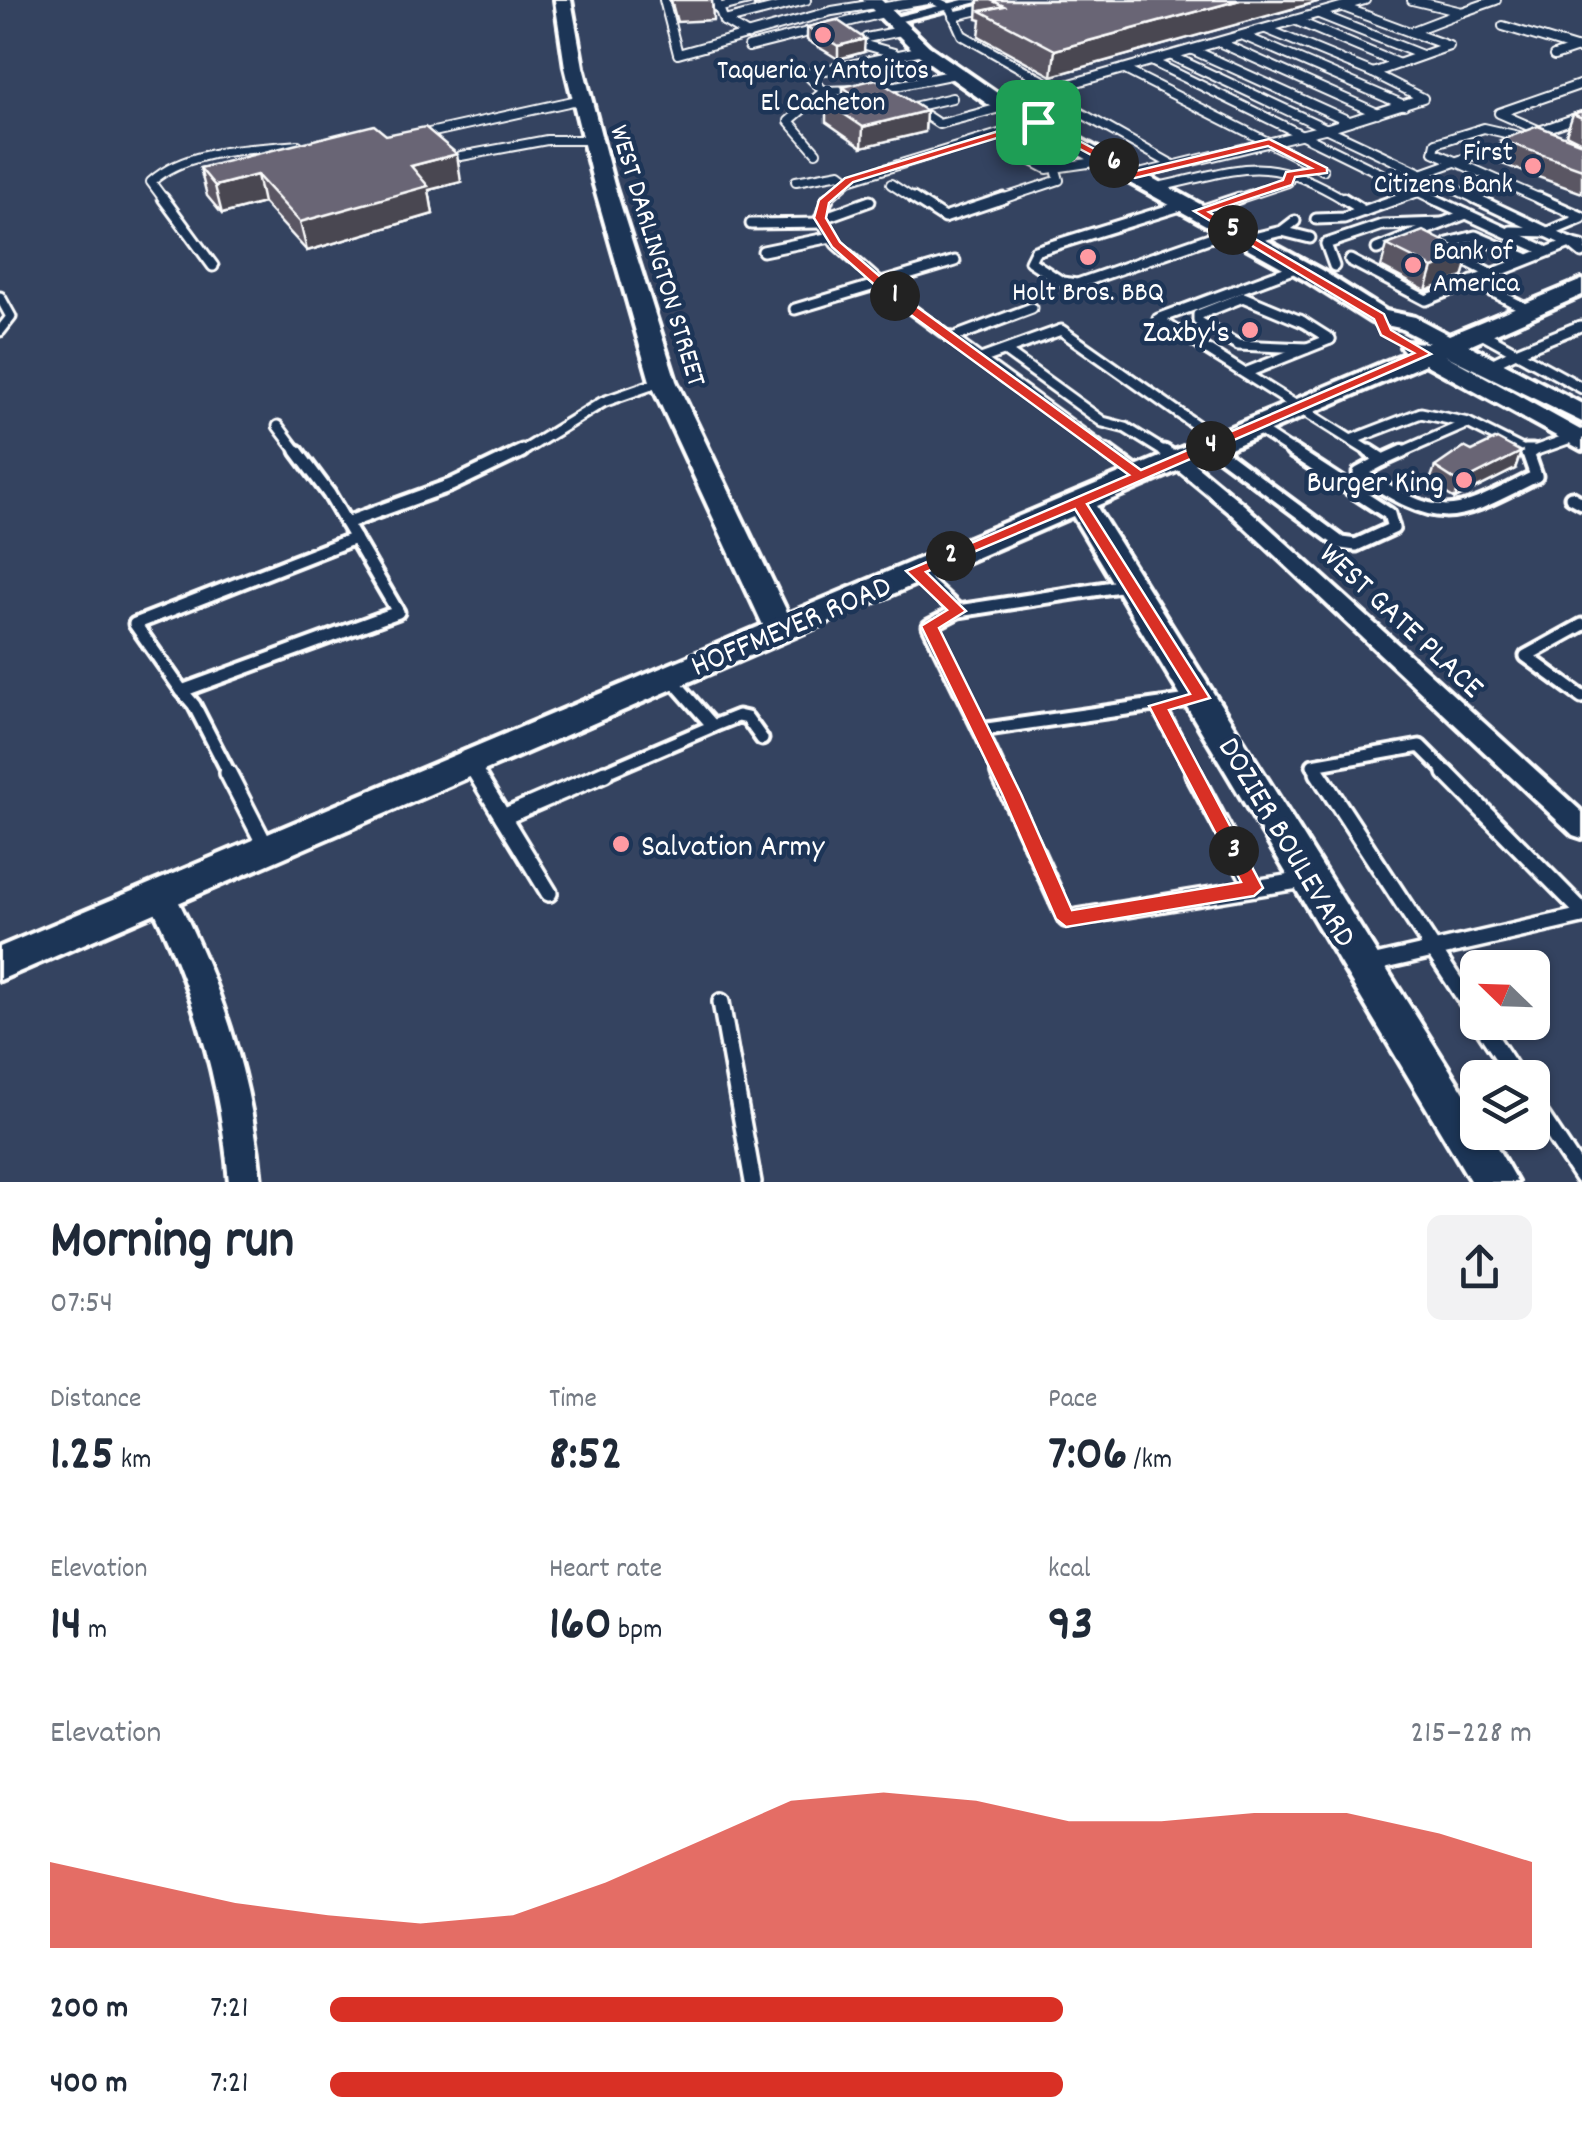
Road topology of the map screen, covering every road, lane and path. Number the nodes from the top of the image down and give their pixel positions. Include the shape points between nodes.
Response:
1 (563, 0) edge
2 (664, 0) edge
3 (749, 0) edge
4 (807, 0) edge
5 (931, 0) edge
6 (980, 0) edge
7 (1365, 0) edge
8 (1412, 0) edge
9 (1496, 0) edge
10 (717, 4) edge
11 (1002, 4) edge
12 (1343, 7) junction
13 (832, 11) junction
14 (952, 12) junction
15 (1462, 12) junction
16 (883, 13) edge
17 (1319, 14) junction
18 (724, 21) junction
19 (1297, 21) junction
20 (1503, 26) dead end
21 (1266, 29) junction
22 (1410, 32) junction
23 (748, 34) junction
24 (1244, 36) junction
25 (1537, 36) junction
26 (1221, 42) junction
27 (1515, 42) dead end
28 (749, 47) dead end
29 (1580, 49) edge
30 (1193, 50) junction
31 (913, 53) junction
32 (1172, 56) junction
33 (1422, 56) junction
34 (1554, 56) dead end
35 (1152, 61) junction
36 (1399, 64) junction
37 (1124, 69) junction
38 (1373, 73) junction
39 (955, 74) junction
40 (1582, 84) edge
41 (886, 89) junction
42 (824, 91) junction
43 (1053, 92) junction
44 (952, 98) dead end
45 (582, 99) junction
46 (1003, 104) junction
47 (1404, 105) junction
48 (913, 107) junction
49 (1377, 113) junction
50 (1582, 116) edge
51 (1350, 121) junction
52 (1038, 122) junction
53 (1328, 128) junction
54 (1539, 131) junction
55 (1062, 135) junction
56 (1298, 135) junction
57 (417, 136) edge
58 (1525, 136) junction
59 (1553, 137) edge
60 (592, 140) junction
61 (1269, 142) junction
62 (314, 143) edge
63 (1497, 146) edge
64 (1554, 148) edge
65 (1234, 150) junction
66 (816, 152) dead end
67 (1480, 153) dead end
68 (462, 156) dead end
69 (1108, 160) junction
70 (1353, 162) junction
71 (1456, 162) junction
72 (1173, 165) junction
73 (1258, 165) junction
74 (1323, 170) junction
75 (1058, 173) junction
76 (1424, 173) junction
77 (1135, 175) junction
78 (1290, 175) junction
79 (1304, 176) junction
80 (849, 180) junction
81 (796, 181) dead end
82 (891, 184) dead end
83 (1158, 188) junction
84 (1418, 192) junction
85 (870, 201) dead end
86 (1194, 208) junction
87 (1364, 210) junction
88 (1466, 214) junction
89 (1344, 218) junction
90 (1582, 218) edge
91 (821, 221) junction
92 (1320, 223) dead end
93 (1442, 223) junction
94 (751, 224) dead end
95 (1298, 225) dead end
96 (1502, 230) junction
97 (1282, 231) junction
98 (1548, 232) junction
99 (1240, 234) junction
100 (1330, 236) dead end
101 (831, 237) junction
102 (1310, 238) dead end
103 (1570, 242) junction
104 (1582, 246) edge
105 (1377, 249) dead end
106 (1544, 250) junction
107 (763, 251) dead end
108 (1582, 253) edge
109 (1365, 254) dead end
110 (1526, 258) junction
111 (1350, 260) junction
112 (955, 262) dead end
113 (213, 266) dead end
114 (1334, 266) junction
115 (1306, 271) junction
116 (1490, 272) junction
117 (1472, 280) junction
118 (880, 283) junction
119 (1242, 286) junction
120 (1582, 286) edge
121 (0, 297) edge
122 (1032, 308) dead end
123 (795, 309) dead end
124 (1527, 309) junction
125 (1303, 322) junction
126 (1580, 326) edge
127 (0, 331) edge
128 (1478, 331) junction
129 (952, 338) junction
130 (1308, 348) junction
131 (1437, 348) junction
132 (1005, 351) junction
133 (1516, 352) junction
134 (981, 359) junction
135 (1489, 365) junction
136 (1246, 373) junction
137 (663, 380) junction
138 (1582, 388) edge
139 (1300, 408) junction
140 (1468, 423) junction
141 (278, 426) dead end
142 (1255, 427) junction
143 (1580, 432) edge
144 (1351, 440) junction
145 (1215, 444) junction
146 (1528, 454) junction
147 (1178, 460) junction
148 (1383, 460) junction
149 (1140, 476) junction
150 (1078, 502) junction
151 (346, 523) junction
152 (355, 538) junction
153 (914, 571) junction
154 (1130, 584) junction
155 (958, 611) junction
156 (1582, 625) edge
157 (780, 627) junction
158 (668, 675) junction
159 (182, 692) junction
160 (1582, 697) edge
161 (1201, 698) junction
162 (1158, 706) junction
163 (713, 726) junction
164 (980, 730) junction
165 (762, 739) dead end
166 (469, 761) junction
167 (502, 817) junction
168 (1582, 828) edge
169 (266, 849) junction
170 (1313, 879) junction
171 (1254, 888) junction
172 (549, 893) dead end
173 (162, 895) junction
174 (1582, 914) edge
175 (1433, 951) junction
176 (0, 964) edge
177 (1365, 966) junction
178 (1460, 992) edge
179 (721, 1002) dead end
180 (1550, 1129) edge
181 (1582, 1177) edge
182 (245, 1182) edge
183 (752, 1182) edge
184 (1495, 1182) edge

1 - 45 main road, WEST DARLINGTON STREET
2 - 23 lane via 678,54
3 - 10 lane
4 - 13 lane
4 - 18 lane
5 - 14 lane
5 - 16 lane
6 - 14 street
7 - 12 lane
8 - 15 lane
9 - 15 lane
10 - 18 lane
11 - 14 lane
12 - 17 lane
12 - 22 lane
13 - 16 lane
13 - 23 lane
14 - 16 street
14 - 43 lane via 962,35
15 - 22 lane
16 - 28 lane
16 - 31 main road
16 - 31 lane via 862,44
17 - 19 lane
17 - 33 lane
18 - 23 lane
19 - 21 lane
19 - 36 lane
20 - 25 lane
21 - 24 lane
21 - 38 lane
22 - 33 lane via 1449,46
24 - 26 lane
24 - 47 lane
25 - 27 lane
25 - 29 lane
26 - 30 lane
26 - 49 lane
29 - 34 lane
30 - 32 lane
30 - 51 lane
31 - 39 main road
31 - 42 lane via 806,74
32 - 35 lane
32 - 53 lane
33 - 36 lane
35 - 37 lane
35 - 56 lane
36 - 38 lane
37 - 43 lane
37 - 61 lane
38 - 47 lane via 1423,98
39 - 41 lane
39 - 46 main road
40 - 54 lane via 1499,113
41 - 42 lane
41 - 48 lane
42 - 66 lane via 789,121
43 - 46 lane
43 - 46 lane via 1037,88
43 - 72 lane
44 - 48 lane
45 - 57 lane
45 - 60 main road, WEST DARLINGTON STREET
46 - 48 lane via 939,124
46 - 52 main road
47 - 49 lane
49 - 51 lane
50 - 54 lane
51 - 53 lane
52 - 55 main road
52 - 80 lane
53 - 56 lane
53 - 76 lane
54 - 59 lane
55 - 69 main road
55 - 75 lane via 1013,152 1030,167
56 - 61 lane
56 - 70 lane
58 - 63 lane
58 - 64 lane
58 - 71 lane via 1499,126 1436,143 1434,152
60 - 68 lane via 547,140
60 - 137 main road, WEST DARLINGTON STREET
61 - 65 lane
61 - 74 lane
62 - 113 lane via 183,163 156,174 150,182
65 - 72 lane
65 - 73 lane
67 - 71 lane
69 - 75 lane
69 - 77 main road
70 - 74 lane
70 - 84 lane
71 - 76 lane
71 - 90 lane
72 - 77 lane
73 - 78 lane
73 - 83 lane
74 - 79 lane
75 - 82 lane via 1058,180 944,218
76 - 98 lane
77 - 83 main road
78 - 79 lane
78 - 86 lane via 1288,182
79 - 87 lane
80 - 81 lane via 840,173
80 - 91 lane via 823,202
83 - 86 main road
84 - 87 lane
84 - 88 lane
85 - 91 lane
86 - 99 main road
86 - 99 lane via 1035,251 1030,261 1077,284
87 - 89 lane
88 - 93 lane
88 - 96 lane
89 - 92 lane
89 - 100 lane via 1342,230
90 - 98 lane
91 - 94 lane
91 - 101 lane
93 - 105 lane
93 - 114 lane via 1397,219 1366,226 1326,244
95 - 97 lane
96 - 98 lane
96 - 106 lane
97 - 99 lane
97 - 102 lane
98 - 103 lane
99 - 115 main road
101 - 107 lane
101 - 118 lane
103 - 104 lane
103 - 106 lane
103 - 108 lane
106 - 110 lane
109 - 111 lane
110 - 116 lane
110 - 116 lane via 1475,236 1448,243 1449,252
111 - 114 lane
111 - 117 lane via 1426,300
112 - 118 lane
114 - 115 lane
115 - 119 lane
115 - 131 main road via 1379,317 1386,332
116 - 117 lane
117 - 124 lane
118 - 123 lane
118 - 129 lane
119 - 125 lane
119 - 136 lane via 1158,318
120 - 124 main road, HOFFMEYER ROAD
121 - 127 lane via 11,317
122 - 129 lane
124 - 128 main road, HOFFMEYER ROAD
125 - 130 lane via 1330,338
125 - 130 lane via 1243,297 1198,315 1238,345
126 - 133 lane
128 - 131 main road, HOFFMEYER ROAD
128 - 133 lane
129 - 134 lane
130 - 136 lane
131 - 135 main road
131 - 139 main road, HOFFMEYER ROAD
131 - 143 main road
132 - 134 lane
132 - 145 lane via 1061,330
132 - 147 lane via 1103,422 1126,428
133 - 135 lane
133 - 138 lane
134 - 149 lane
135 - 143 main road
136 - 139 lane
137 - 151 lane via 629,387 510,458
137 - 157 main road, WEST DARLINGTON STREET
139 - 142 main road, HOFFMEYER ROAD
139 - 144 lane
140 - 144 lane via 1444,412 1414,412
140 - 146 lane
140 - 148 lane
141 - 151 lane
142 - 145 main road, HOFFMEYER ROAD
142 - 145 lane via 1390,514 1393,528 1356,545 1342,542
143 - 146 lane
144 - 148 lane
145 - 147 main road, HOFFMEYER ROAD
146 - 148 lane via 1536,476 1452,517 1421,512 1359,473
147 - 149 main road, HOFFMEYER ROAD
147 - 168 street, WEST GATE PLACE
149 - 150 main road, HOFFMEYER ROAD
150 - 153 main road, HOFFMEYER ROAD
150 - 154 main road, DOZIER BOULEVARD
151 - 152 lane
152 - 159 lane via 398,612
152 - 159 lane via 135,624
153 - 155 lane
153 - 157 main road, HOFFMEYER ROAD
154 - 155 lane
154 - 161 main road, DOZIER BOULEVARD
155 - 164 lane via 929,626
156 - 160 lane via 1526,656
157 - 158 main road, HOFFMEYER ROAD
158 - 163 lane
158 - 166 main road, HOFFMEYER ROAD
159 - 169 lane
161 - 162 lane
161 - 170 main road, DOZIER BOULEVARD
162 - 164 lane
162 - 171 lane
163 - 165 lane via 747,718
163 - 167 lane
164 - 171 lane via 1066,919
166 - 167 lane
166 - 169 main road, HOFFMEYER ROAD
167 - 172 lane
169 - 173 main road, HOFFMEYER ROAD
170 - 171 lane
170 - 177 main road, DOZIER BOULEVARD
173 - 176 main road, HOFFMEYER ROAD
173 - 182 street via 186,940 222,1057
174 - 175 lane
174 - 175 lane via 1420,746 1312,765
175 - 177 lane
175 - 178 lane
177 - 184 main road, DOZIER BOULEVARD
179 - 183 lane
180 - 181 lane

